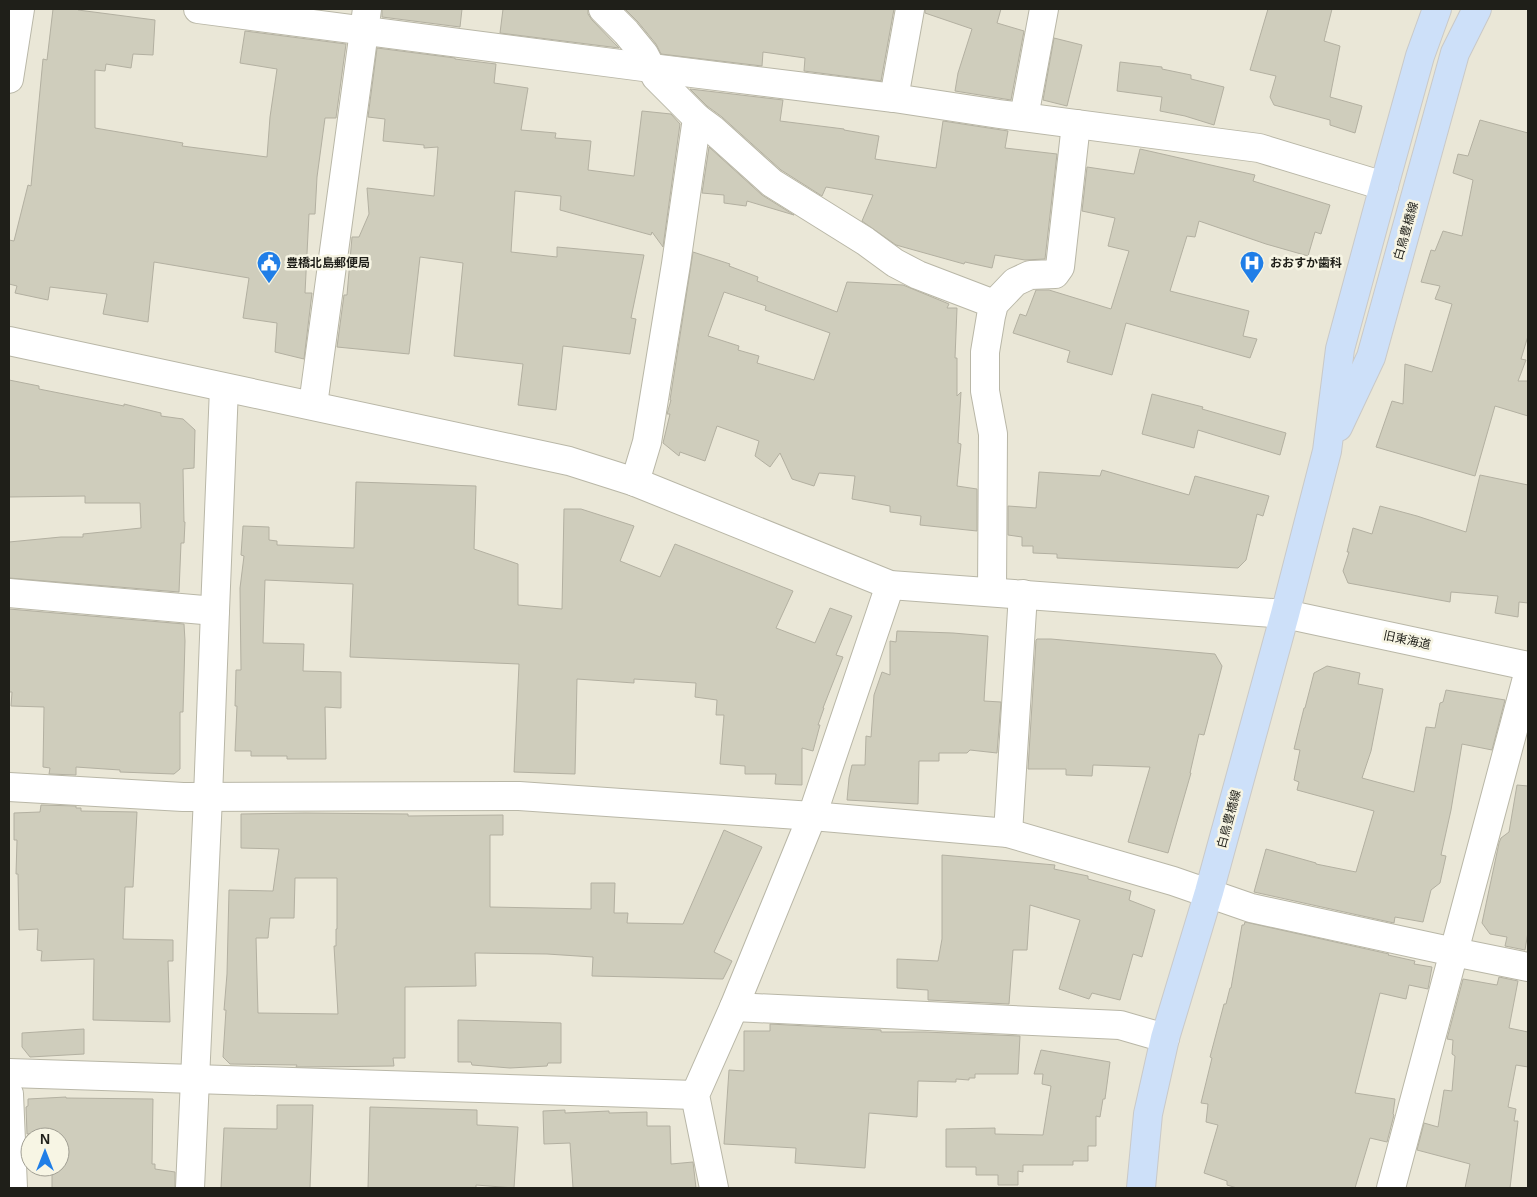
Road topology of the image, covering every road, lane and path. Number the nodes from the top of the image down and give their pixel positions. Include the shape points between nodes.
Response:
1 (20, 9) edge
2 (198, 9) edge
3 (604, 9) edge
4 (910, 9) edge
5 (1044, 9) edge
6 (1437, 9) edge
7 (1477, 9) edge
8 (365, 20) edge
9 (651, 68) junction
10 (9, 79) edge
11 (894, 98) junction
12 (1024, 117) junction
13 (697, 118) junction
14 (1076, 124) junction
15 (1384, 186) junction
16 (994, 304) junction
17 (9, 341) edge
18 (224, 388) junction
19 (313, 405) junction
20 (1327, 451) junction
21 (635, 482) junction
22 (890, 585) junction
23 (992, 592) junction
24 (9, 593) edge
25 (1023, 594) junction
26 (215, 611) junction
27 (1285, 614) junction
28 (1528, 666) edge
29 (1528, 674) edge
30 (9, 787) edge
31 (208, 797) junction
32 (812, 816) junction
33 (1008, 834) junction
34 (1208, 892) junction
35 (1454, 952) junction
36 (1528, 966) edge
37 (734, 1007) junction
38 (1165, 1038) junction
39 (9, 1074) edge
40 (195, 1079) junction
41 (9, 1094) edge
42 (695, 1095) junction
43 (13, 1188) edge
44 (190, 1188) edge
45 (714, 1188) edge
46 (1142, 1188) edge
47 (1391, 1188) edge

1 - 10 street
2 - 8 street
3 - 9 street via 644,54
4 - 11 street
5 - 12 street
6 - 15 main road, 白鳥豊橋線 via 1420,56
7 - 20 main road, 白鳥豊橋線 via 1455,53 1370,357
8 - 9 street
8 - 19 street
9 - 11 street
9 - 13 street
11 - 12 street
12 - 14 street
13 - 16 street via 772,183 895,263
13 - 21 street via 647,442
14 - 15 street via 1260,148
14 - 16 street via 1060,267 1055,274 1030,275 1015,282
15 - 20 main road, 白鳥豊橋線 via 1340,349
16 - 23 street via 985,352 985,391 993,434
17 - 18 street, 旧東海道
18 - 19 street, 旧東海道
18 - 26 street
19 - 21 street, 旧東海道 via 570,461
20 - 27 main road, 白鳥豊橋線
21 - 22 street, 旧東海道
22 - 23 street, 旧東海道
22 - 32 street
23 - 25 street, 旧東海道
24 - 26 street
25 - 27 street, 旧東海道
25 - 33 street
26 - 31 street
27 - 28 street, 旧東海道
27 - 34 main road, 白鳥豊橋線
29 - 35 street
30 - 31 street
31 - 32 street via 519,796
31 - 40 street
32 - 33 street
32 - 37 street
33 - 34 street
34 - 35 street via 1251,908
34 - 38 main road, 白鳥豊橋線
35 - 36 street
35 - 47 street
37 - 38 street via 1120,1025
37 - 42 street
38 - 46 main road, 白鳥豊橋線 via 1148,1114
39 - 40 street
40 - 42 street
40 - 44 street
41 - 43 street
42 - 45 street

